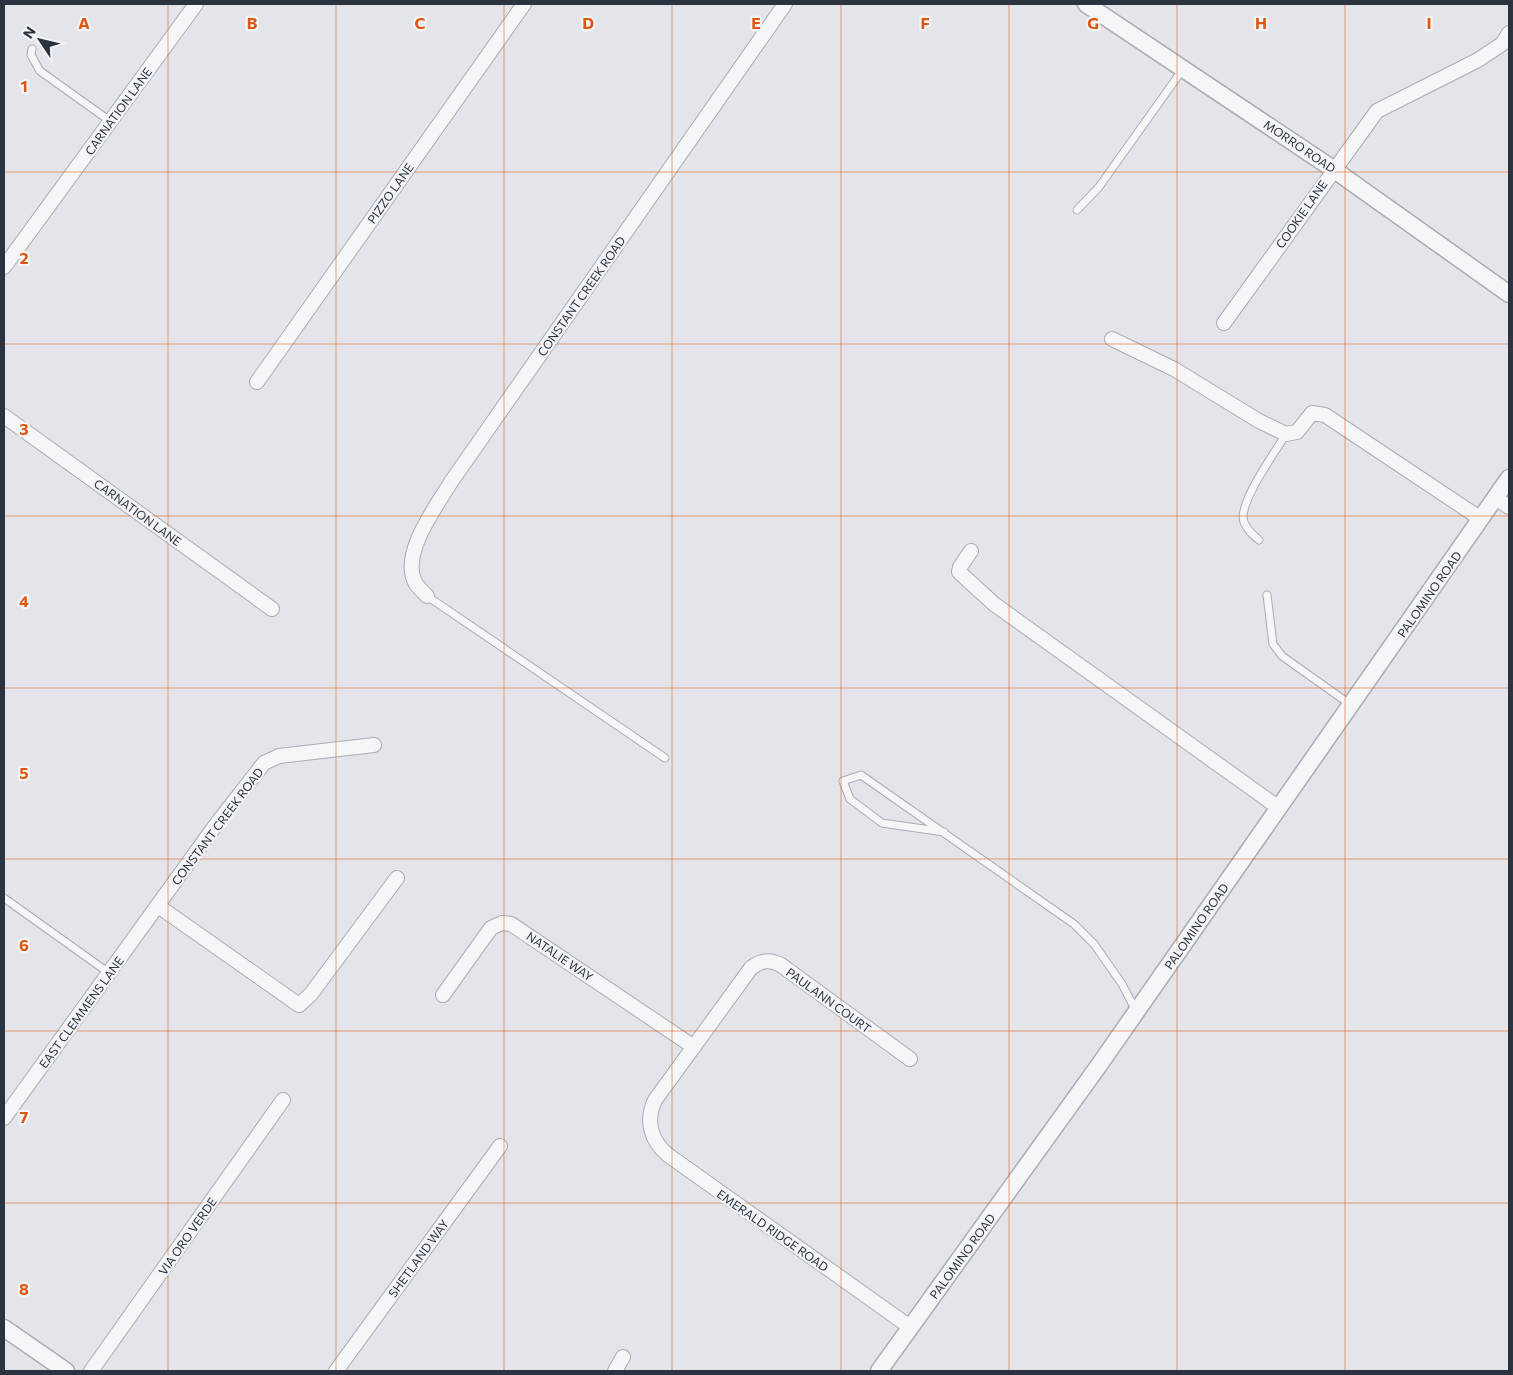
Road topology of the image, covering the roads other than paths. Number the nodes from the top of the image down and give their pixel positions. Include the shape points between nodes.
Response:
1 (196, 4) edge
2 (524, 4) edge
3 (785, 4) edge
4 (1086, 4) edge
5 (1509, 33) edge
6 (32, 49) dead end
7 (1184, 68) junction
8 (110, 121) junction
9 (1333, 169) junction
10 (1077, 210) dead end
11 (4, 267) edge
12 (1509, 294) edge
13 (1224, 323) dead end
14 (1112, 339) dead end
15 (257, 382) dead end
16 (4, 416) edge
17 (1286, 434) junction
18 (1509, 478) edge
19 (1495, 498) junction
20 (1509, 507) edge
21 (1481, 519) junction
22 (1259, 540) dead end
23 (971, 551) dead end
24 (1266, 595) dead end
25 (427, 596) joint
26 (272, 608) dead end
27 (1351, 705) junction
28 (374, 745) dead end
29 (665, 758) dead end
30 (1279, 808) junction
31 (944, 832) junction
32 (397, 878) dead end
33 (4, 898) edge
34 (158, 906) junction
35 (109, 973) junction
36 (443, 995) dead end
37 (1136, 1011) junction
38 (694, 1047) junction
39 (910, 1058) dead end
40 (283, 1100) dead end
41 (4, 1118) edge
42 (500, 1146) dead end
43 (4, 1328) edge
44 (910, 1328) junction
45 (623, 1357) dead end
46 (66, 1371) edge
47 (91, 1371) edge
48 (336, 1371) edge
49 (615, 1371) edge
50 (879, 1371) edge

1 - 8 street, CARNATION LANE
2 - 15 street, PIZZO LANE
3 - 25 street, CONSTANT CREEK ROAD via 451,482 413,551 416,584
4 - 7 street, MORRO ROAD
5 - 9 street, COOKIE LANE via 1502,44 1478,60 1377,111
6 - 8 lane via 31,55 40,71
7 - 9 street, MORRO ROAD
7 - 10 lane via 1111,171
8 - 11 street, CARNATION LANE
9 - 12 street, MORRO ROAD
9 - 13 street, COOKIE LANE
14 - 17 street via 1174,369
16 - 26 street, CARNATION LANE
17 - 21 street via 1297,432 1312,413 1325,415
17 - 22 lane via 1242,512 1244,522
18 - 19 street, PALOMINO ROAD
19 - 20 street
19 - 21 street, PALOMINO ROAD
21 - 27 street, PALOMINO ROAD
23 - 30 street via 959,572 994,604
24 - 27 lane via 1273,644 1282,656
25 - 29 lane
27 - 30 street, PALOMINO ROAD
28 - 34 street, CONSTANT CREEK ROAD via 279,756 264,763
30 - 37 street, PALOMINO ROAD
31 - 31 lane via 861,775 843,781 850,799 882,823
31 - 37 lane via 1074,924 1094,944
32 - 34 street via 311,994 299,1005
33 - 35 lane
34 - 35 street, EAST CLEMMENS LANE
35 - 41 street, EAST CLEMMENS LANE
36 - 38 street, NATALIE WAY via 491,928 506,923 514,925
37 - 44 street, PALOMINO ROAD
38 - 39 street, PAULANN COURT via 751,968 768,960 781,965
38 - 44 street, EMERALD RIDGE ROAD via 655,1100 650,1122 656,1142 668,1155
40 - 47 street, VIA ORO VERDE
42 - 48 street, SHETLAND WAY
43 - 46 street
44 - 50 street, PALOMINO ROAD
45 - 49 street

